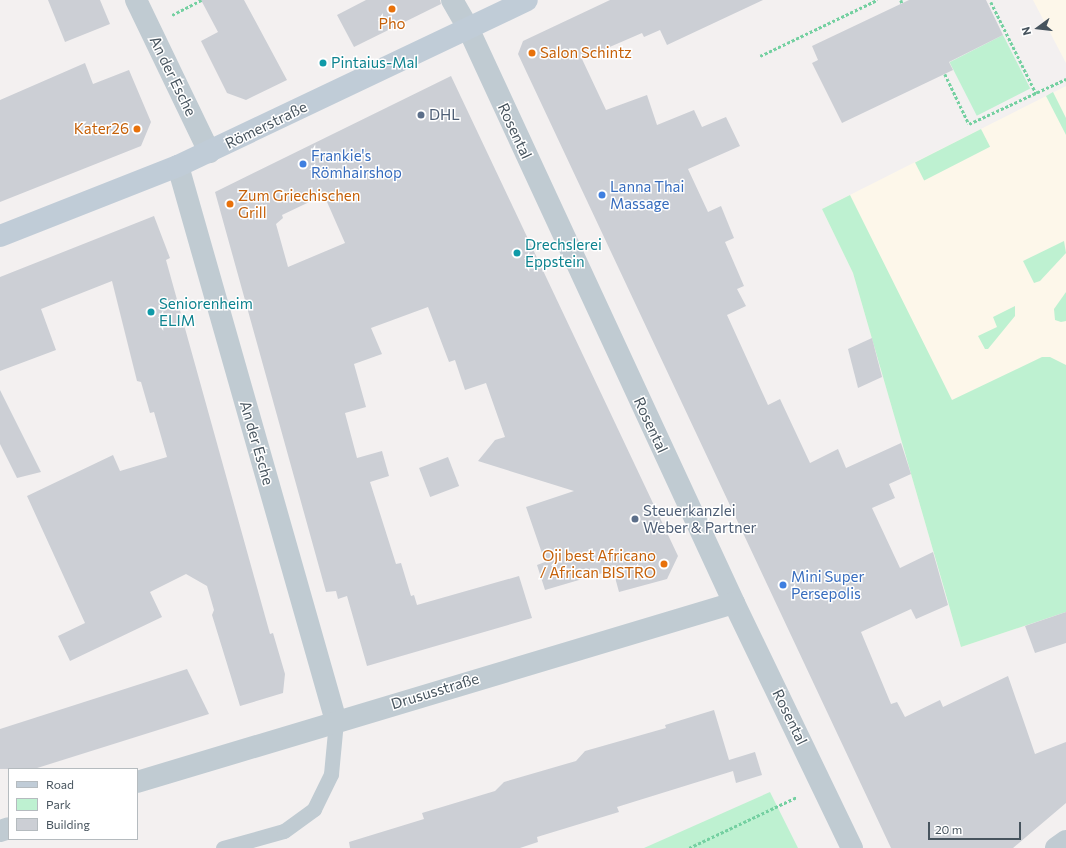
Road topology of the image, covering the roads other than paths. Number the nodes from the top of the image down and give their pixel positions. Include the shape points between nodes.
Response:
1 (136, 0) edge
2 (452, 0) edge
3 (527, 0) edge
4 (468, 28) junction
5 (209, 152) junction
6 (178, 166) junction
7 (0, 236) edge
8 (734, 603) junction
9 (336, 721) junction
10 (138, 782) edge
11 (1066, 841) edge
12 (223, 848) edge
13 (852, 848) edge
14 (1056, 848) edge

1 - 5 street, An der Esche
2 - 4 street, Rosental
3 - 4 main road, Römerstraße
4 - 5 main road, Römerstraße
4 - 8 street, Rosental
5 - 6 main road, Römerstraße
6 - 7 main road, Römerstraße
6 - 9 street, An der Esche
8 - 9 street, Drususstraße
8 - 13 street, Rosental
9 - 10 street, Drususstraße
9 - 12 lane via 332,774 314,809 284,830
11 - 14 street

